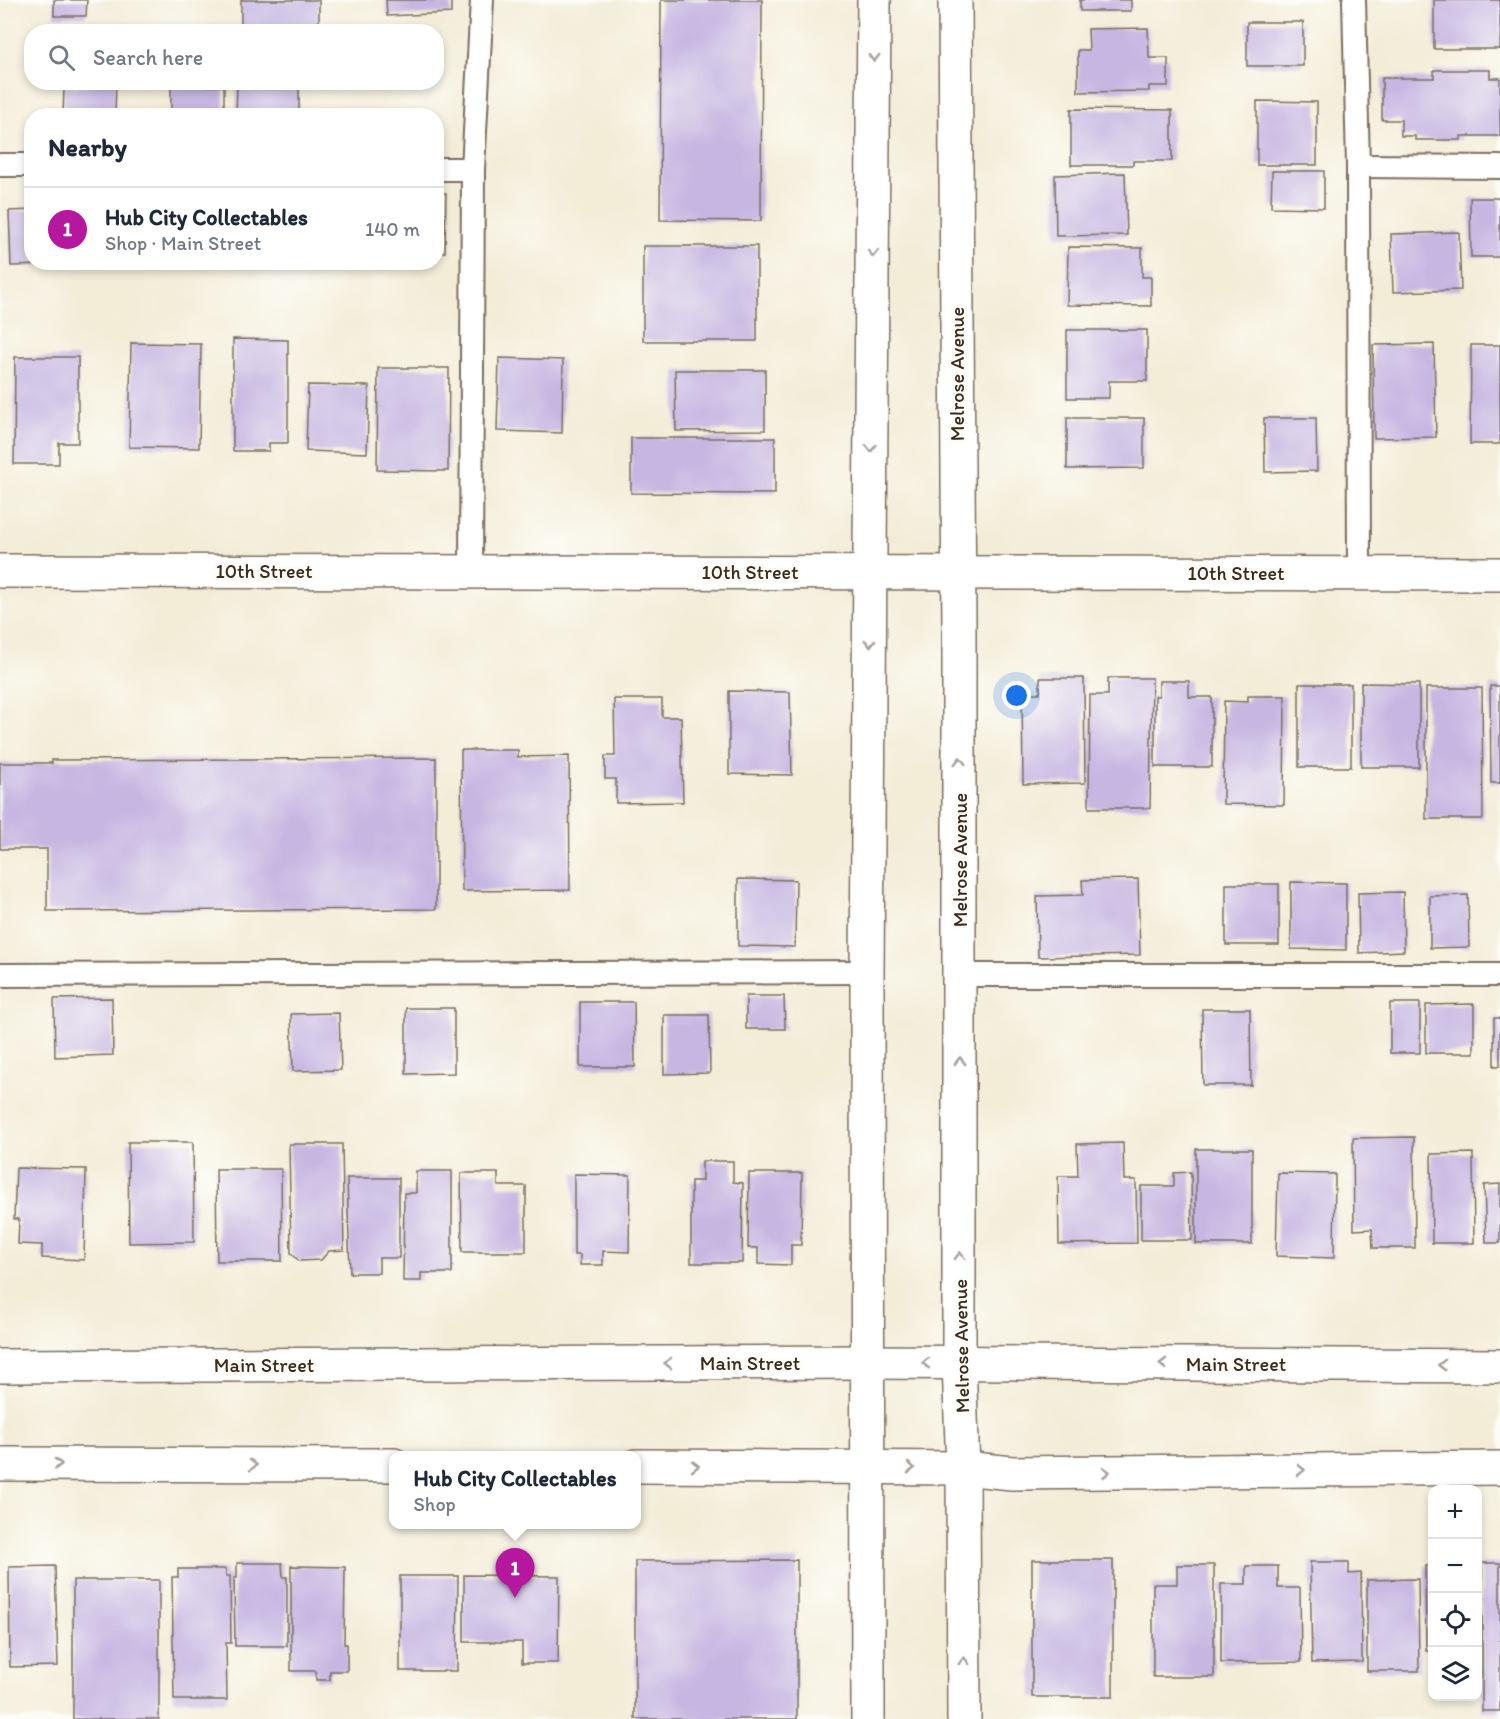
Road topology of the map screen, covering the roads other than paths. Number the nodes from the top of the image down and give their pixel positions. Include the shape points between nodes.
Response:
1 (482, 0) edge
2 (874, 0) edge
3 (955, 0) edge
4 (1354, 0) edge
5 (0, 165) edge
6 (24, 165) edge
7 (1358, 166) junction
8 (1500, 167) edge
9 (444, 169) edge
10 (473, 170) junction
11 (0, 571) edge
12 (471, 572) junction
13 (870, 572) junction
14 (959, 572) junction
15 (1359, 574) junction
16 (1500, 574) edge
17 (867, 972) junction
18 (0, 975) edge
19 (960, 975) junction
20 (1500, 975) edge
21 (868, 1362) junction
22 (959, 1363) junction
23 (0, 1366) edge
24 (1500, 1366) edge
25 (0, 1464) edge
26 (389, 1465) edge
27 (641, 1466) edge
28 (870, 1467) junction
29 (963, 1468) junction
30 (1500, 1468) edge
31 (868, 1719) edge
32 (964, 1719) edge

1 - 10 lane
2 -> 13 street
3 - 14 street, Melrose Avenue
4 - 7 lane
5 - 6 lane
7 - 8 lane
7 - 15 lane
9 - 10 lane
10 - 12 lane
11 - 12 street, 10th Street
12 - 13 street, 10th Street
13 - 14 street, 10th Street
13 -> 17 street
14 - 15 street, 10th Street
19 -> 14 street, Melrose Avenue
15 - 16 street, 10th Street
17 - 18 lane
17 - 21 street
19 - 20 lane
22 -> 19 street, Melrose Avenue
22 -> 21 street, Main Street
21 -> 23 street, Main Street
21 - 28 street
24 -> 22 street, Main Street
22 - 29 street, Melrose Avenue
25 -> 26 street
27 -> 28 street
28 -> 29 street
28 - 31 street
29 -> 30 street via 1012,1473
32 -> 29 street, Melrose Avenue

